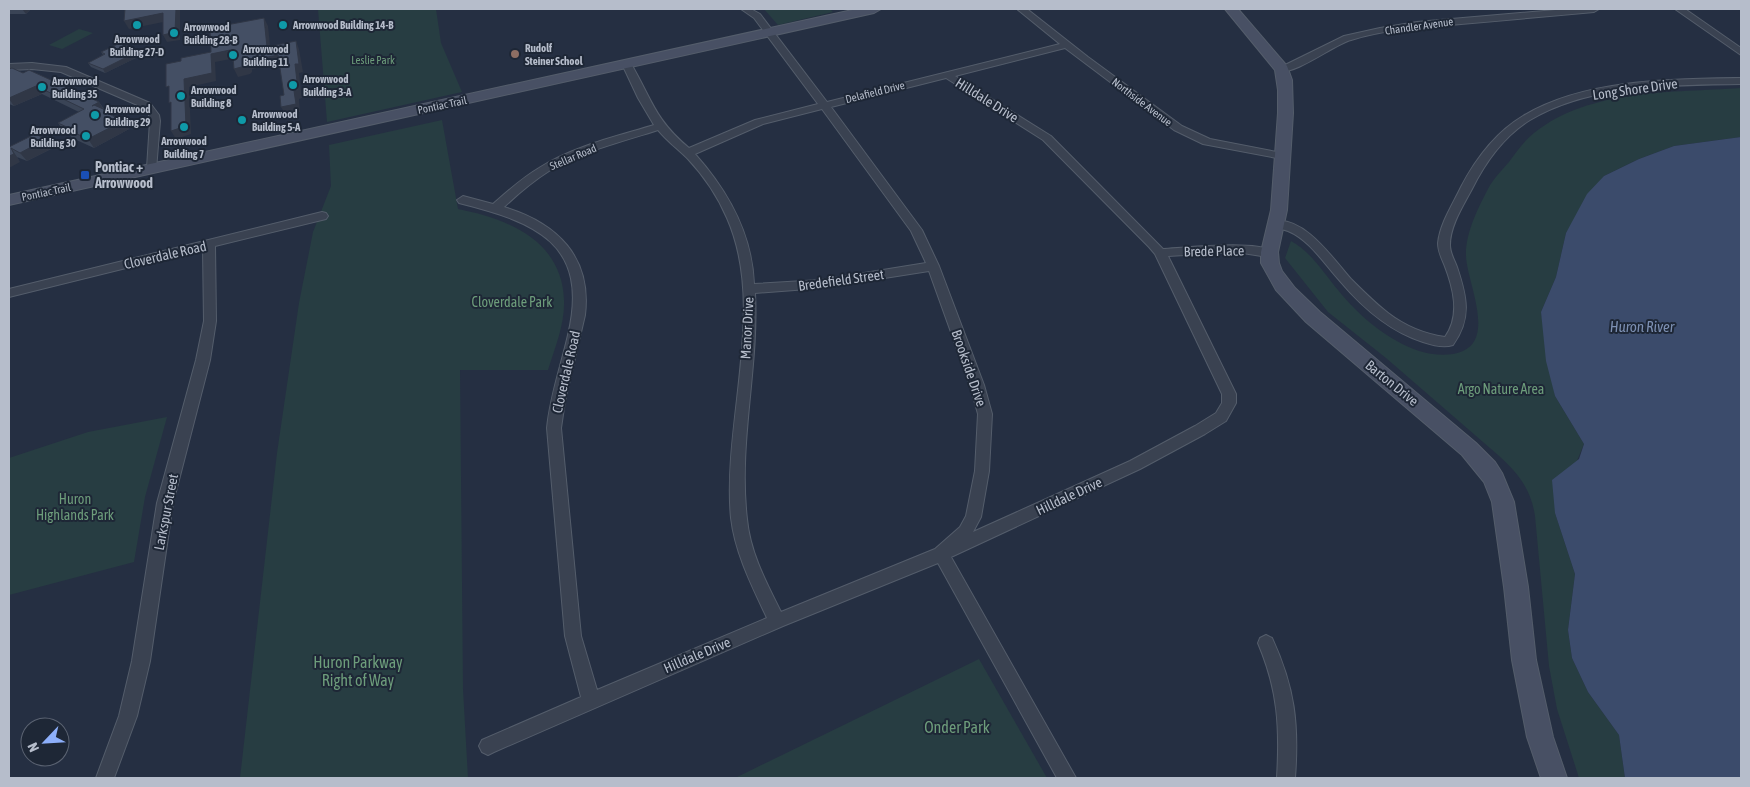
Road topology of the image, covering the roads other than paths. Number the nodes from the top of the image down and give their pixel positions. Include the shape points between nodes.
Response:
1 (745, 9) edge
2 (874, 9) edge
3 (1022, 9) edge
4 (1231, 9) edge
5 (1594, 9) edge
6 (1679, 9) edge
7 (770, 32) junction
8 (1066, 45) junction
9 (1741, 52) edge
10 (627, 64) junction
11 (9, 67) edge
12 (1282, 69) junction
13 (946, 74) junction
14 (1741, 81) edge
15 (822, 105) junction
16 (661, 126) junction
17 (687, 153) junction
18 (1282, 156) junction
19 (152, 168) junction
20 (463, 200) dead end
21 (9, 201) edge
22 (497, 207) junction
23 (322, 216) dead end
24 (1277, 225) junction
25 (209, 244) junction
26 (1160, 253) junction
27 (1268, 253) junction
28 (932, 266) junction
29 (749, 289) junction
30 (9, 293) edge
31 (941, 554) junction
32 (777, 621) junction
33 (1266, 643) dead end
34 (592, 701) junction
35 (488, 746) dead end
36 (105, 778) edge
37 (1067, 778) edge
38 (1286, 778) edge
39 (1554, 778) edge

1 - 7 street, Brookside Drive via 757,16
2 - 7 main road, Pontiac Trail
3 - 8 street, Northside Avenue
4 - 12 main road
5 - 12 street, Chandler Avenue via 1380,31 1347,38
6 - 9 street
7 - 10 main road, Pontiac Trail
7 - 15 street, Brookside Drive
8 - 13 street, Delafield Drive
8 - 18 street, Northside Avenue via 1194,137 1223,146
10 - 16 street, Manor Drive
10 - 19 main road, Pontiac Trail
11 - 19 street via 63,69 146,105 156,121
12 - 18 main road via 1286,103
13 - 15 street, Delafield Drive
13 - 26 street, Hilldale Drive via 1046,138
14 - 24 street, Long Shore Drive via 1620,89 1575,99 1539,111 1497,143 1468,184 1449,224 1444,246 1462,310 1457,333 1448,342 1431,342 1380,314 1357,294 1311,242 1294,230
15 - 17 street, Delafield Drive via 759,122
15 - 28 street, Brookside Drive via 916,230
16 - 17 street, Manor Drive
16 - 22 street, Stellar Road via 562,159 533,176
17 - 29 street, Manor Drive via 717,189 733,216 742,245
18 - 24 main road
19 - 21 main road, Pontiac Trail
20 - 22 street, Cloverdale Road
22 - 34 street, Cloverdale Road via 524,217 551,236 568,253 578,280 579,314 554,428 573,636
23 - 25 street, Cloverdale Road
24 - 27 main road
25 - 30 street, Cloverdale Road
25 - 36 street, Larkspur Street via 210,321 203,360 165,502 141,662 128,716
26 - 27 street, Brede Place via 1236,248
26 - 31 street, Hilldale Drive via 1229,394 1229,403 1221,416 1135,465
27 - 39 main road, Barton Drive via 1273,270 1313,317 1469,449 1494,478 1504,502 1524,660 1540,737
28 - 29 street, Bredefield Street via 821,284
28 - 31 street, Brookside Drive via 985,414 982,471 973,516 965,532
29 - 32 street, Manor Drive via 739,449 740,519 749,562
31 - 32 street, Hilldale Drive
31 - 37 street
32 - 34 street, Hilldale Drive
33 - 38 street via 1278,668 1285,694 1289,731
34 - 35 street, Hilldale Drive

